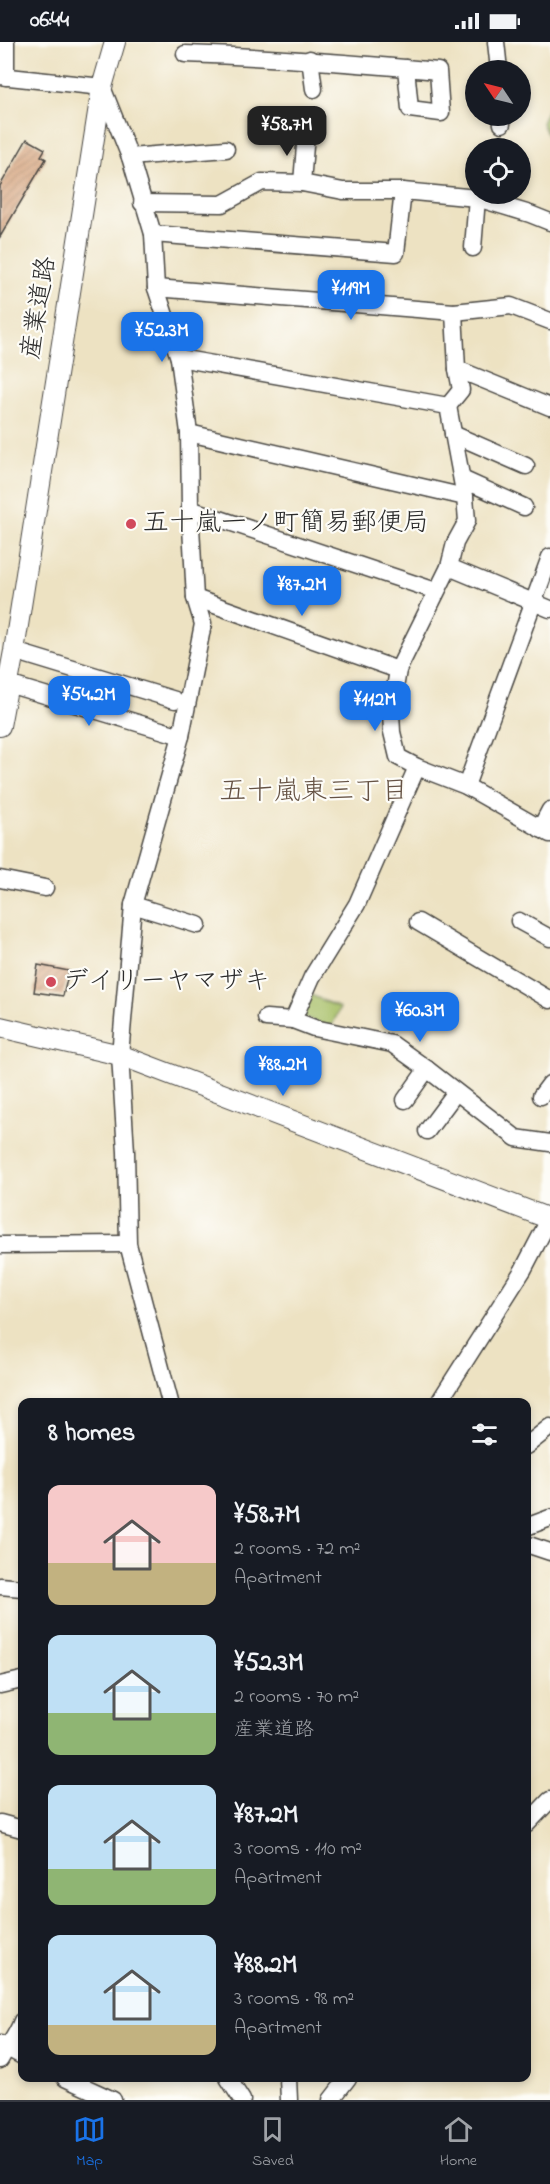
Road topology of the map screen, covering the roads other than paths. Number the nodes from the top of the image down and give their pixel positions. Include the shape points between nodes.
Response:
1 (6, 42) edge
2 (115, 42) edge
3 (496, 42) edge
4 (280, 50) edge
5 (185, 54) dead end
6 (310, 59) junction
7 (498, 60) edge
8 (406, 68) dead end
9 (3, 76) edge
10 (102, 87) junction
11 (314, 89) dead end
12 (306, 133) dead end
13 (226, 149) dead end
14 (130, 158) junction
15 (302, 183) junction
16 (403, 191) junction
17 (465, 197) edge
18 (142, 203) junction
19 (477, 204) edge
20 (497, 204) edge
21 (550, 222) edge
22 (153, 234) junction
23 (473, 248) dead end
24 (156, 288) junction
25 (454, 312) junction
26 (550, 321) edge
27 (179, 358) junction
28 (457, 369) junction
29 (448, 406) junction
30 (550, 407) edge
31 (189, 433) junction
32 (453, 434) junction
33 (526, 466) dead end
34 (462, 479) junction
35 (465, 497) junction
36 (524, 507) dead end
37 (190, 509) junction
38 (550, 557) edge
39 (449, 567) junction
40 (436, 591) junction
41 (195, 598) junction
42 (534, 602) junction
43 (550, 609) edge
44 (14, 651) junction
45 (398, 670) junction
46 (8, 684) junction
47 (174, 700) dead end
48 (0, 726) edge
49 (181, 736) junction
50 (417, 767) junction
51 (466, 786) junction
52 (550, 810) edge
53 (545, 832) edge
54 (0, 879) edge
55 (45, 888) dead end
56 (133, 905) junction
57 (519, 921) dead end
58 (418, 922) dead end
59 (198, 925) dead end
60 (550, 938) edge
61 (550, 1000) edge
62 (266, 1018) dead end
63 (293, 1020) junction
64 (0, 1027) edge
65 (120, 1055) junction
66 (427, 1069) junction
67 (456, 1092) junction
68 (405, 1100) dead end
69 (427, 1131) dead end
70 (550, 1143) edge
71 (550, 1218) edge
72 (128, 1244) junction
73 (0, 1245) edge
74 (169, 1398) edge
75 (442, 1398) edge
76 (550, 1427) edge
77 (531, 1442) edge
78 (550, 1518) edge
79 (531, 1525) edge
80 (531, 1546) edge
81 (550, 1552) edge
82 (0, 1586) edge
83 (18, 1588) edge
84 (18, 1681) edge
85 (0, 1685) edge
86 (550, 1800) edge
87 (531, 1820) edge
88 (0, 1823) edge
89 (18, 1828) edge
90 (18, 2034) edge
91 (2, 2050) edge
92 (18, 2055) edge
93 (74, 2082) edge
94 (231, 2082) edge
95 (288, 2082) edge
96 (345, 2082) edge
97 (113, 2100) edge
98 (242, 2100) edge
99 (289, 2100) edge
100 (332, 2100) edge

1 - 9 street
2 - 10 street, 産業道路
3 - 7 street
4 - 5 street
4 - 6 street
6 - 8 street
6 - 11 street
9 - 10 street
10 - 14 street
10 - 44 street, 産業道路
12 - 15 street
13 - 14 street
14 - 18 street
15 - 16 street via 343,191
15 - 18 street via 262,182 222,204
16 - 17 street
16 - 22 street via 396,253
18 - 22 street
19 - 23 street
20 - 21 street
22 - 24 street
24 - 25 street
24 - 27 street
25 - 26 street via 511,306
25 - 28 street
27 - 29 street
27 - 31 street
28 - 29 street via 461,390
28 - 30 street
29 - 32 street
31 - 35 street
31 - 37 street
32 - 33 street
32 - 34 street
34 - 35 street
34 - 36 street
35 - 39 street via 467,521 455,543
37 - 40 street
37 - 41 street
38 - 42 street
39 - 40 street
39 - 42 street
40 - 45 street
41 - 45 street
41 - 49 street via 203,624
42 - 43 street
42 - 51 street
44 - 46 street, 産業道路
44 - 47 street
45 - 50 street via 392,732 398,757
46 - 48 street, 産業道路
46 - 49 street
49 - 56 street
50 - 51 street
50 - 63 street via 357,904 312,977
51 - 53 street
52 - 53 street
54 - 55 street
56 - 59 street
56 - 65 street
57 - 60 street
58 - 61 street
62 - 63 street
63 - 66 street via 392,1044
64 - 65 street
65 - 71 street
65 - 72 street
66 - 67 street
66 - 68 street
67 - 69 street
67 - 70 street via 516,1138
71 - 75 street via 523,1270
72 - 73 street
72 - 74 street
76 - 77 street
78 - 79 street
80 - 81 street
82 - 83 street
84 - 85 street
86 - 87 street
88 - 89 street
90 - 91 street
91 - 92 street
93 - 97 street
94 - 98 street
95 - 99 street
96 - 100 street

